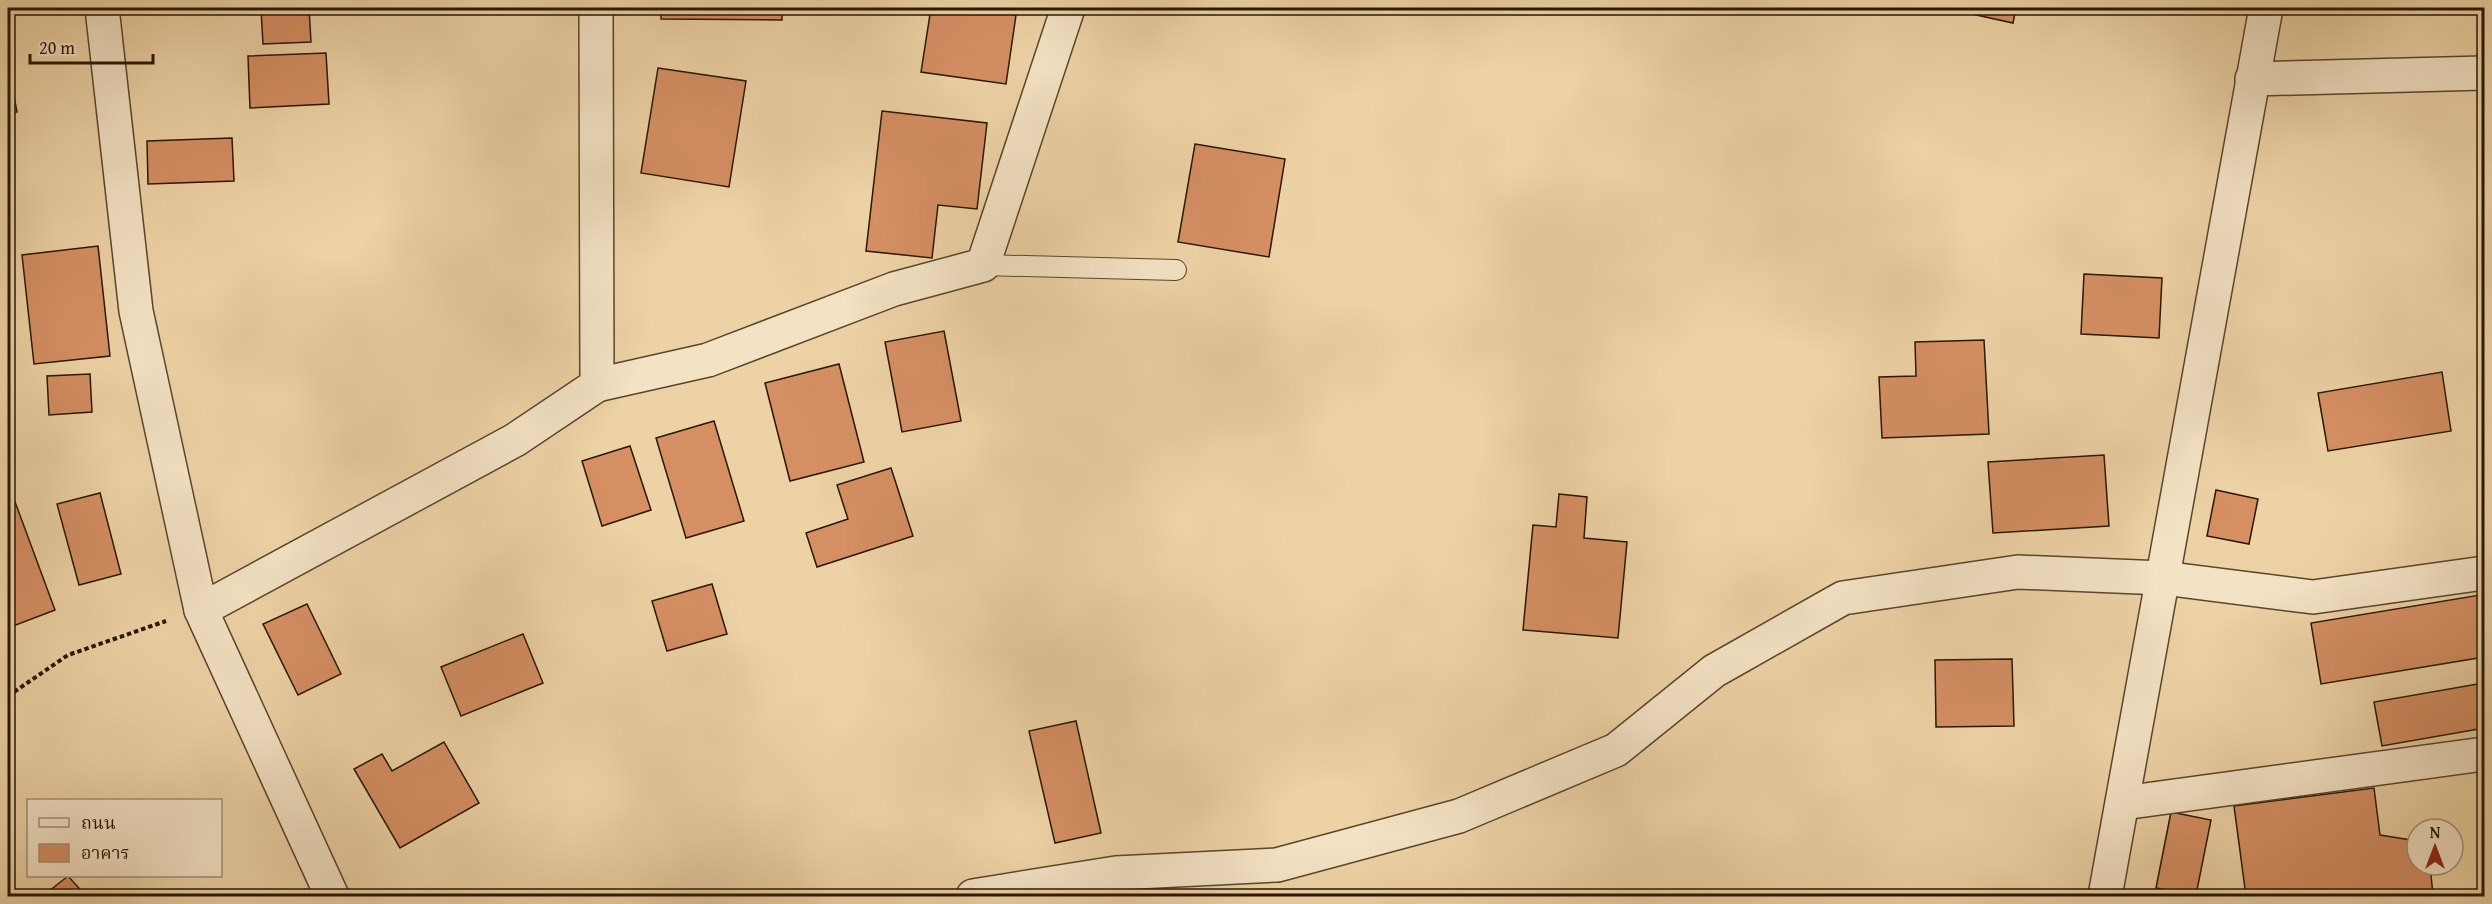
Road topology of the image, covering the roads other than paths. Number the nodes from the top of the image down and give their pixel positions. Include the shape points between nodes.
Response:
1 (102, 8) edge
2 (596, 8) edge
3 (1068, 8) edge
4 (2266, 8) edge
5 (2484, 73) edge
6 (2252, 79) junction
7 (983, 265) junction
8 (1176, 270) dead end
9 (597, 385) junction
10 (2484, 573) edge
11 (2163, 578) junction
12 (201, 610) junction
13 (2484, 754) edge
14 (2123, 803) junction
15 (1118, 885) edge
16 (332, 897) edge
17 (973, 897) edge
18 (2105, 897) edge

1 - 12 street via 136,311
2 - 9 street
3 - 7 street
4 - 6 street
5 - 6 street
6 - 11 street
7 - 8 lane
7 - 9 street via 894,290 708,360
9 - 12 street via 515,440
10 - 11 street via 2313,597
11 - 14 street
11 - 15 street via 2018,572 1842,598 1714,671 1616,750 1459,816 1277,865
12 - 16 street
13 - 14 street
14 - 18 street
15 - 17 street

